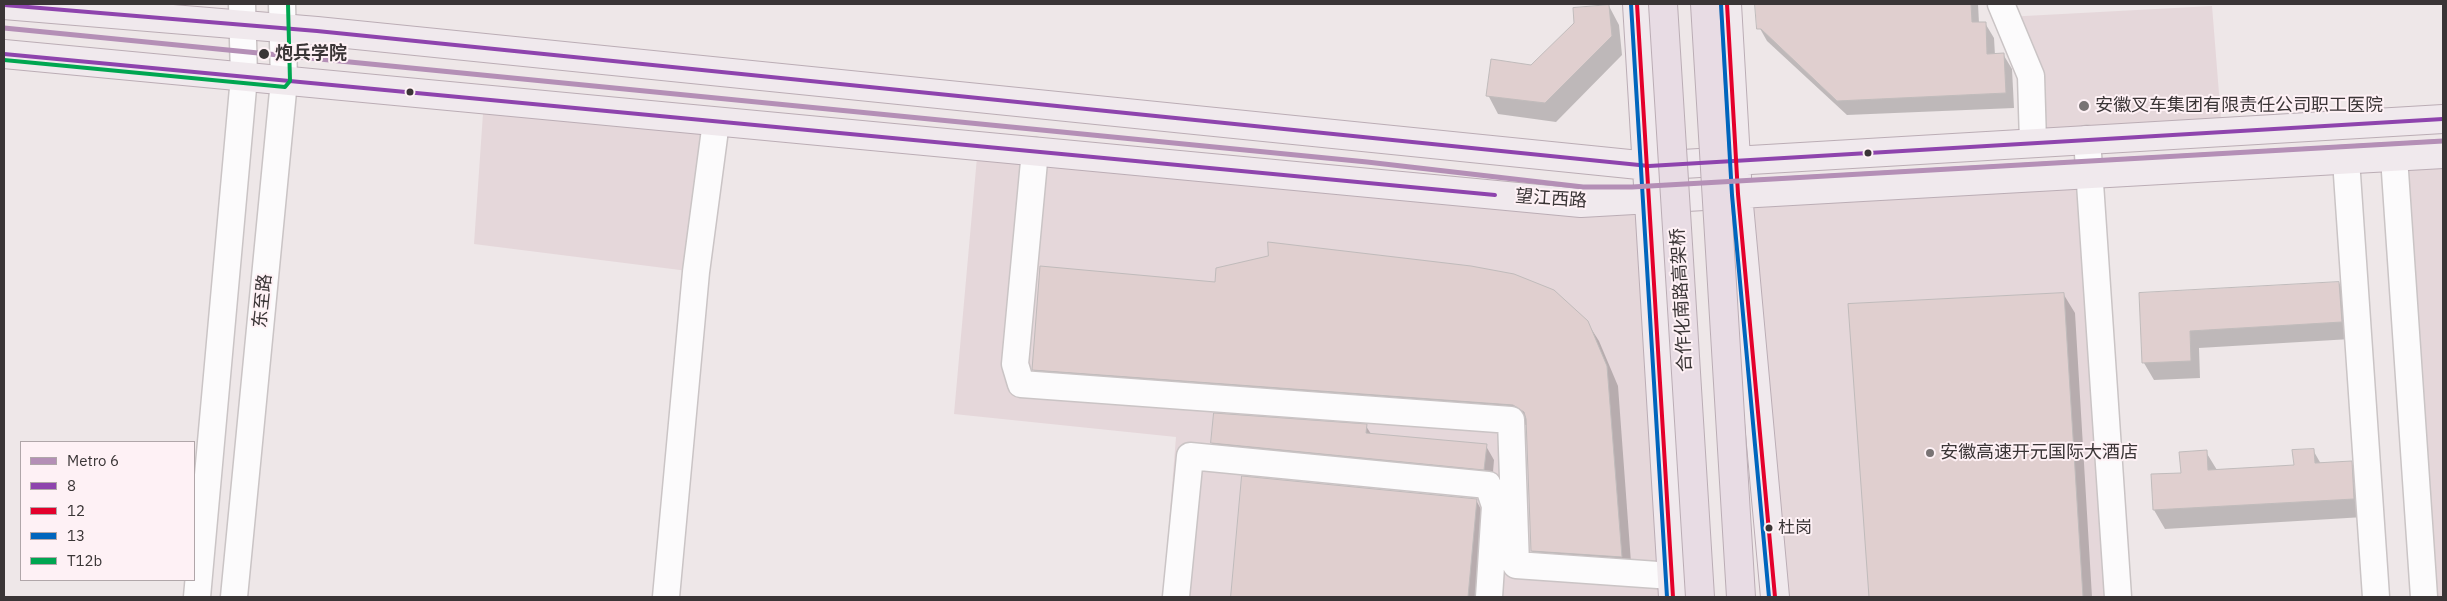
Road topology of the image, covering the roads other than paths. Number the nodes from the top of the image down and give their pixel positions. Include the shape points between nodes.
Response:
1 (1637, 4) edge
2 (1663, 4) edge
3 (1704, 4) edge
4 (1726, 4) edge
5 (2001, 4) edge
6 (4, 5) edge
7 (243, 14) edge
8 (283, 16) edge
9 (4, 54) edge
10 (244, 77) junction
11 (284, 81) junction
12 (2443, 119) edge
13 (716, 122) junction
14 (2087, 138) junction
15 (2033, 142) junction
16 (1035, 151) junction
17 (2443, 154) edge
18 (2394, 157) junction
19 (1735, 160) junction
20 (2346, 160) junction
21 (1648, 166) junction
22 (2089, 174) junction
23 (1738, 194) junction
24 (1650, 199) junction
25 (1673, 586) edge
26 (197, 597) edge
27 (234, 597) edge
28 (666, 597) edge
29 (1176, 597) edge
30 (1489, 597) edge
31 (1700, 597) edge
32 (1741, 597) edge
33 (1775, 597) edge
34 (2118, 597) edge
35 (2376, 597) edge
36 (2424, 597) edge

1 - 21 main road
2 - 31 highway, 合作化南路高架桥, bridge
3 - 32 highway, bridge
4 - 19 main road
5 - 15 street via 2031,76
6 - 7 main road
7 - 8 main road
7 - 10 street
8 - 11 street, 东至路
8 - 21 main road
9 - 10 main road, 望江西路
10 - 11 main road, 望江西路
10 - 26 street
11 - 13 main road, 望江西路
11 - 27 street, 东至路
12 - 14 main road
13 - 16 main road, 望江西路
13 - 28 street via 696,272
14 - 15 main road
14 - 22 street
15 - 19 main road
16 - 24 main road, 望江西路 via 1581,203
16 - 25 street via 1015,364 1021,384 1511,420 1516,565
17 - 18 main road, 望江西路
18 - 20 main road, 望江西路
18 - 36 street
19 - 21 main road
19 - 23 main road
20 - 22 main road, 望江西路
20 - 35 street
21 - 24 main road
22 - 23 main road, 望江西路
22 - 34 street
23 - 24 main road, 望江西路
23 - 33 main road
24 - 25 main road
29 - 30 street via 1190,456 1488,485 1495,506

